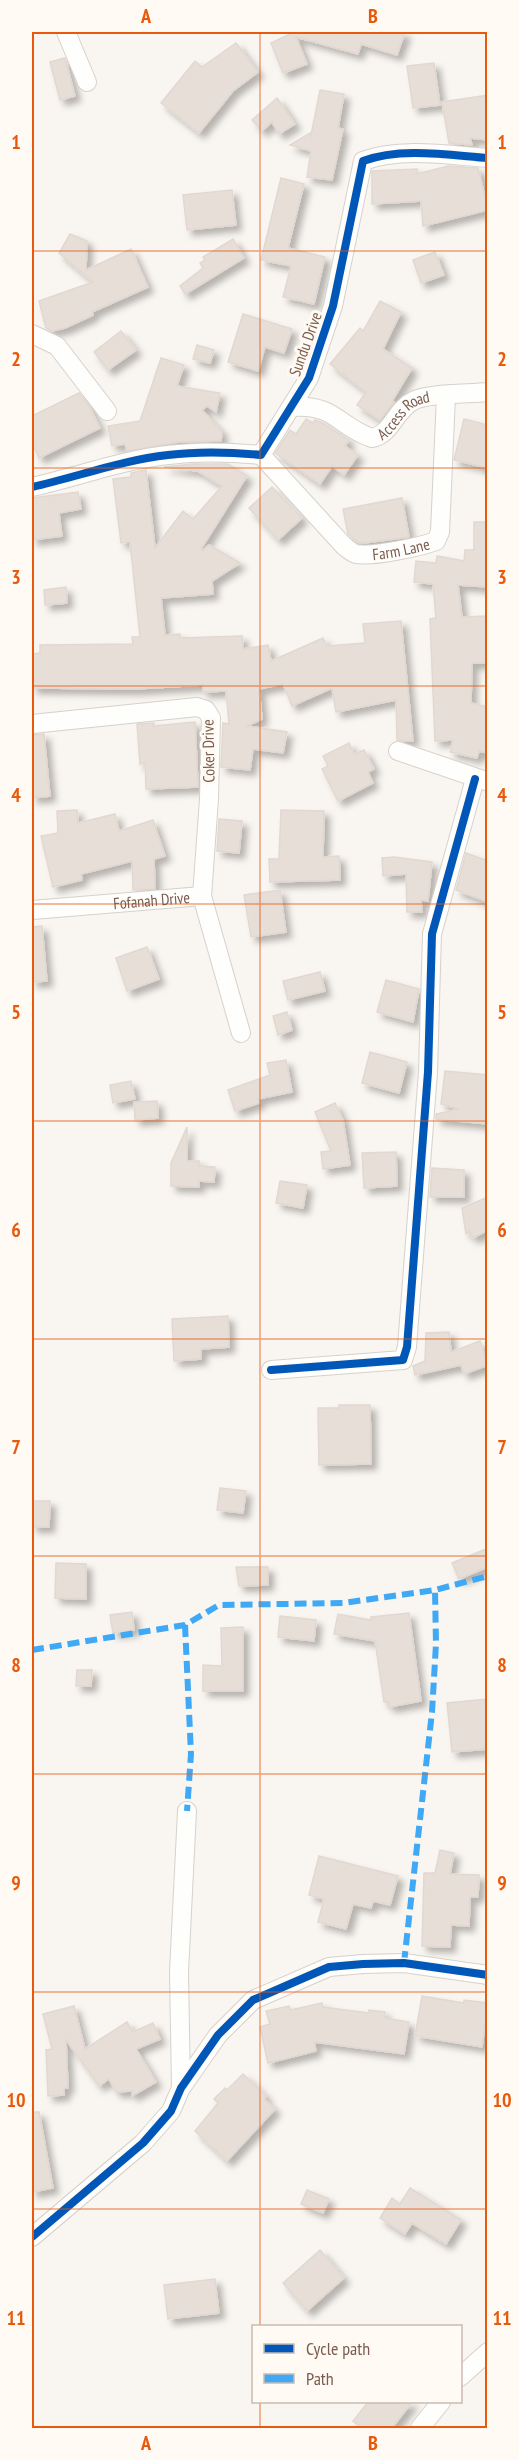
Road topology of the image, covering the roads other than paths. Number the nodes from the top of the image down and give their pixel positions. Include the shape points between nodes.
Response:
1 (66, 32) edge
2 (87, 82) dead end
3 (488, 158) edge
4 (32, 334) edge
5 (488, 392) edge
6 (446, 396) junction
7 (292, 407) junction
8 (107, 411) dead end
9 (261, 455) junction
10 (32, 487) edge
11 (32, 724) edge
12 (398, 751) dead end
13 (481, 780) edge
14 (202, 896) junction
15 (32, 910) edge
16 (241, 1033) dead end
17 (271, 1370) dead end
18 (187, 1811) dead end
19 (488, 1975) edge
20 (181, 2088) junction
21 (32, 2237) edge
22 (488, 2352) edge
23 (462, 2375) edge
24 (440, 2403) edge
25 (420, 2428) edge

1 - 2 street
3 - 7 street, Sundu Drive via 418,154 376,157 363,162 333,306 309,378
4 - 8 street via 57,346
5 - 6 street, Access Road
6 - 7 street, Access Road via 413,400 386,432 372,438 325,410
6 - 9 street, Farm Lane via 440,532 436,541 428,544 355,554
7 - 9 street, Sundu Drive
9 - 10 street via 224,451 167,455
11 - 14 street, Coker Drive via 197,707 206,710 211,718
12 - 13 street
13 - 17 street via 432,934 428,1072 403,1360
14 - 15 street, Fofanah Drive
14 - 16 street, Fofanah Drive
18 - 20 street via 179,1972
19 - 20 street via 404,1963 329,1967 253,2000 218,2035
20 - 21 street via 171,2111 142,2143
22 - 23 street
24 - 25 street

